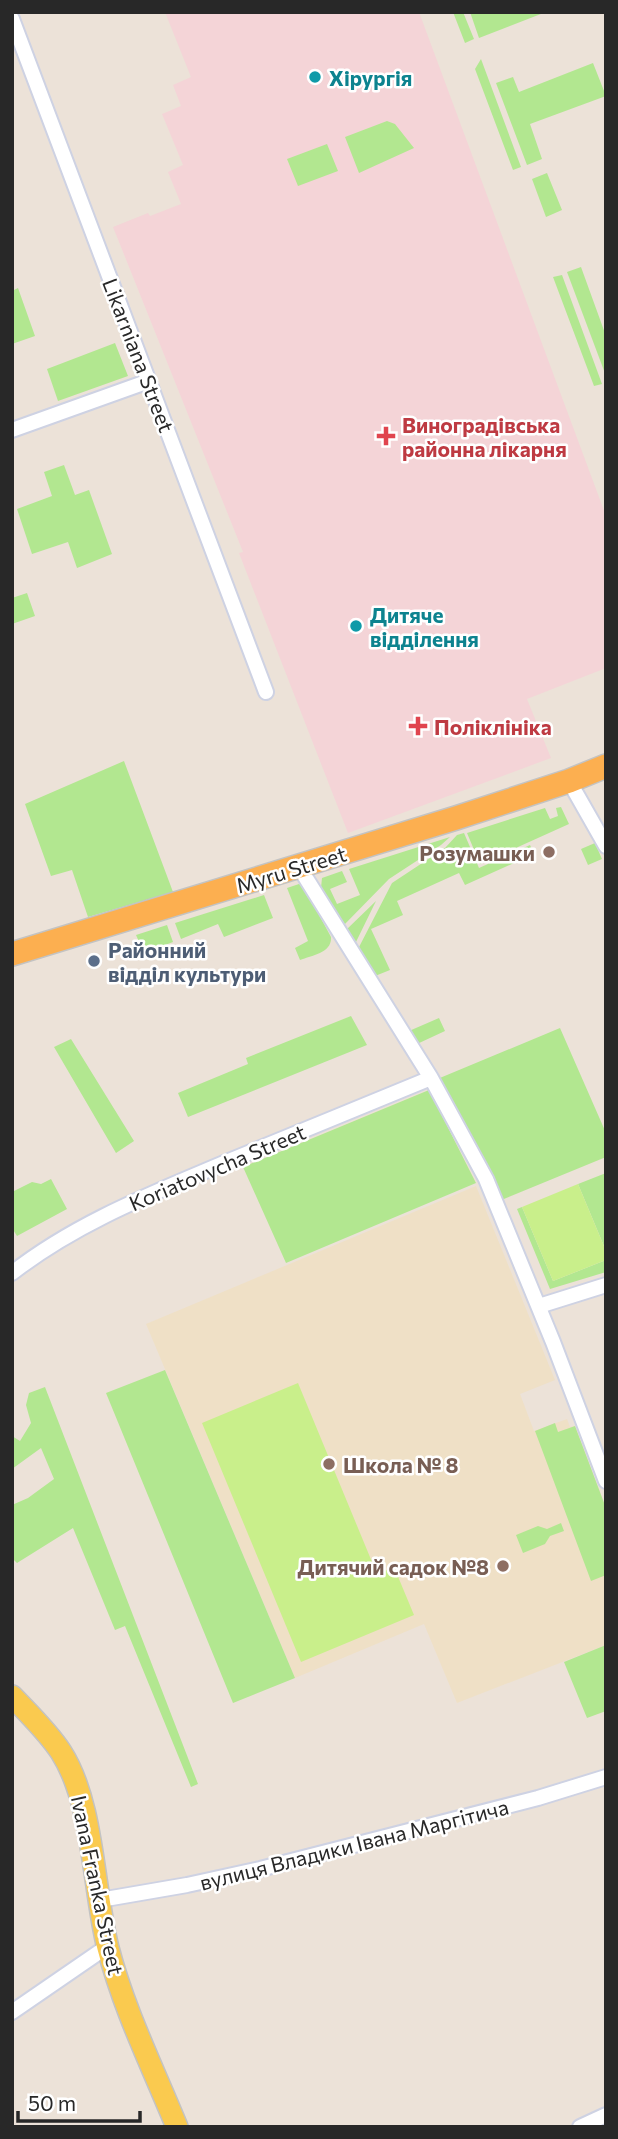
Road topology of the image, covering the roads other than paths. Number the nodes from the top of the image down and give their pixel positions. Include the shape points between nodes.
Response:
1 (12, 19) edge
2 (149, 381) junction
3 (12, 430) edge
4 (266, 692) dead end
5 (606, 766) edge
6 (569, 780) junction
7 (606, 846) edge
8 (299, 867) junction
9 (12, 954) edge
10 (431, 1078) junction
11 (12, 1273) edge
12 (606, 1285) edge
13 (539, 1306) junction
14 (606, 1481) edge
15 (12, 1696) edge
16 (606, 1777) edge
17 (100, 1900) junction
18 (108, 1946) junction
19 (12, 2012) edge
20 (606, 2115) edge
21 (177, 2127) edge
22 (580, 2127) edge

1 - 2 street, Likarniana Street
2 - 3 street
2 - 4 street, Likarniana Street
5 - 6 highway, Myru Street
6 - 7 street
6 - 8 highway, Myru Street
8 - 9 highway, Myru Street
8 - 10 street
10 - 11 street, Koriatovycha Street via 110,1213 70,1233
10 - 13 street via 486,1179
12 - 13 street
13 - 14 street
15 - 17 main road, Ivana Franka Street via 56,1745 71,1770
16 - 17 street, вулиця Владики Івана Маргітича via 272,1867
17 - 18 main road, Ivana Franka Street
18 - 19 street
18 - 21 main road, Ivana Franka Street via 125,2001
20 - 22 street

